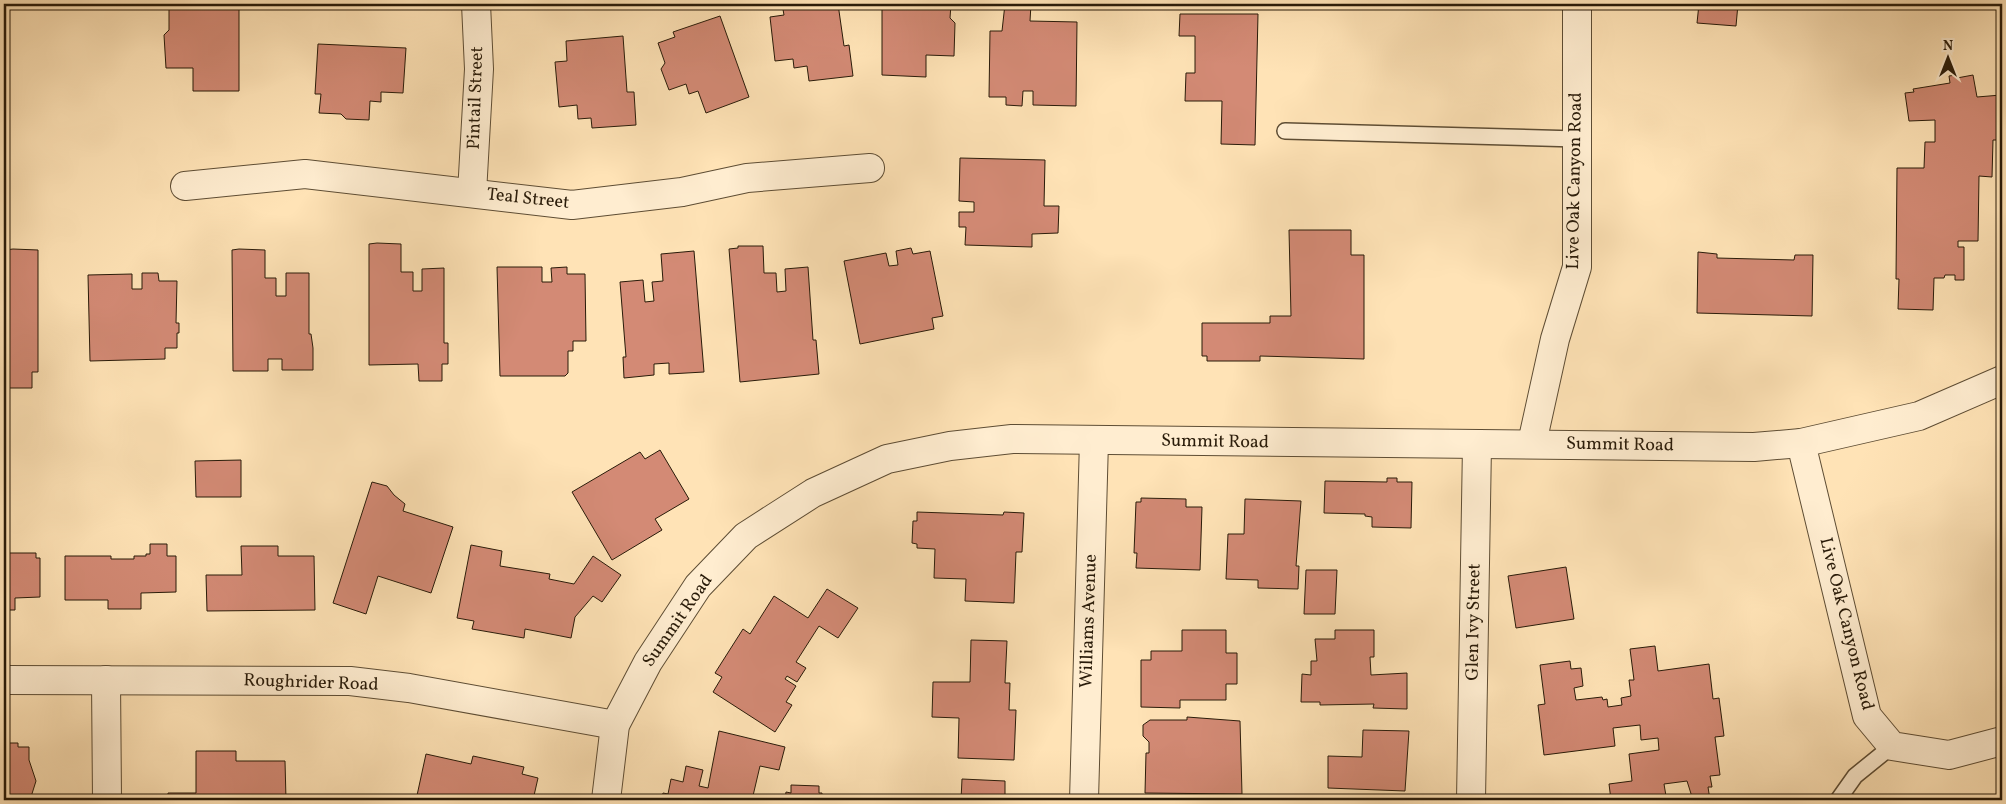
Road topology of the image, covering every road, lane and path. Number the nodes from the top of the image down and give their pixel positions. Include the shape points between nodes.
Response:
1 (476, 4) edge
2 (1577, 4) edge
3 (1284, 131) dead end
4 (1577, 139) junction
5 (870, 168) dead end
6 (185, 186) dead end
7 (472, 193) junction
8 (2002, 380) edge
9 (1094, 441) junction
10 (1532, 443) junction
11 (1801, 443) junction
12 (1476, 445) junction
13 (4, 680) edge
14 (106, 680) junction
15 (615, 725) junction
16 (2002, 741) edge
17 (1892, 746) junction
18 (107, 800) edge
19 (606, 800) edge
20 (1084, 800) edge
21 (1471, 800) edge
22 (1838, 800) edge

1 - 7 street, Pintail Street via 479,68
2 - 4 street, Live Oak Canyon Road
3 - 4 lane
4 - 10 street, Live Oak Canyon Road via 1577,267 1555,338
5 - 7 street, Teal Street via 747,178 682,192 572,205
6 - 7 street, Teal Street via 305,174
8 - 11 street, Summit Road via 1919,416
9 - 12 street, Summit Road
9 - 15 street, Summit Road via 1012,439 950,446 887,459 813,493 746,536 698,586 648,662
9 - 20 street, Williams Avenue
10 - 11 street, Summit Road via 1754,447
10 - 12 street, Summit Road
11 - 17 street, Live Oak Canyon Road via 1867,716
12 - 21 street, Glen Ivy Street
13 - 14 street, Roughrider Road
14 - 15 street, Roughrider Road via 350,681 409,688
14 - 18 street
15 - 19 street, Summit Road
16 - 17 street via 1949,755
17 - 22 lane via 1854,776

